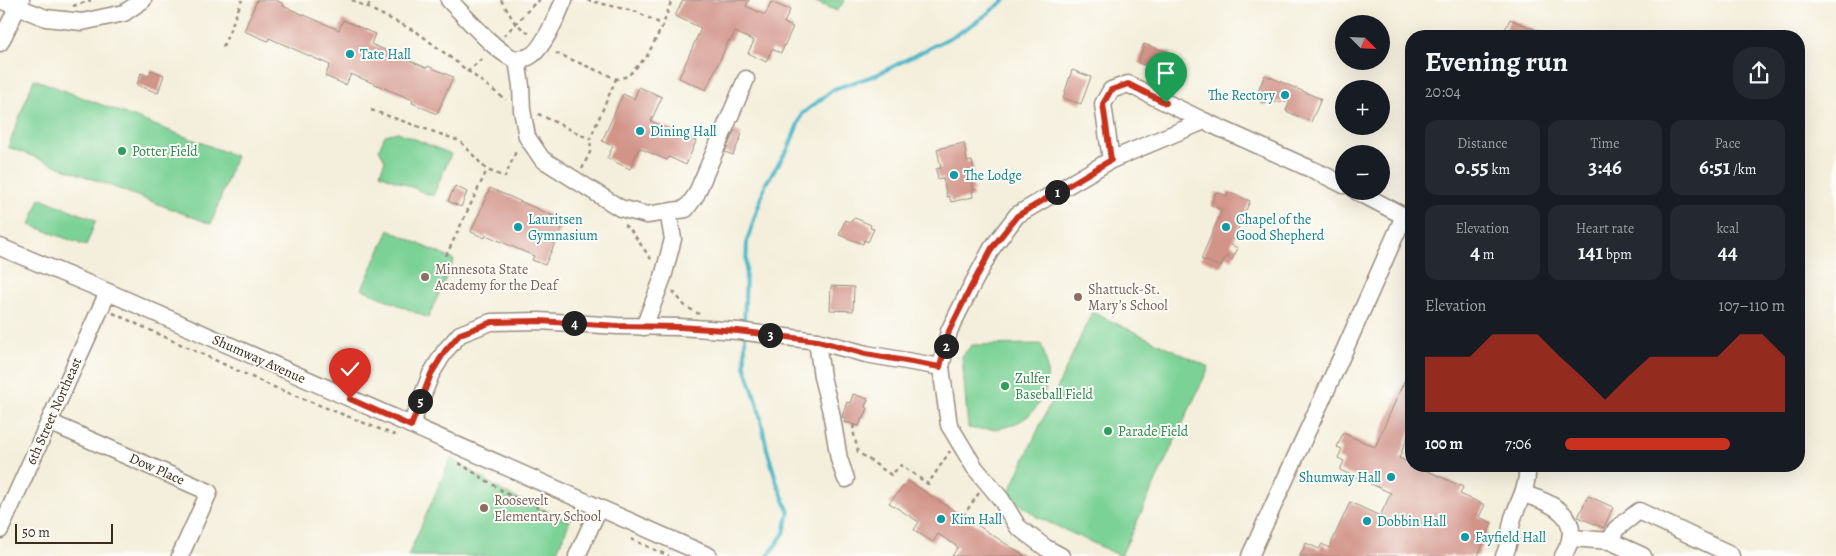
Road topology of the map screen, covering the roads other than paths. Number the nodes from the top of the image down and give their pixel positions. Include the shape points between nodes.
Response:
1 (0, 0) edge
2 (143, 0) edge
3 (449, 0) edge
4 (564, 0) edge
5 (19, 4) edge
6 (0, 44) edge
7 (517, 59) junction
8 (746, 79) dead end
9 (1204, 122) junction
10 (1111, 160) junction
11 (1335, 180) edge
12 (1373, 200) edge
13 (668, 212) junction
14 (0, 248) edge
15 (108, 292) junction
16 (644, 327) junction
17 (818, 341) junction
18 (940, 367) junction
19 (49, 422) junction
20 (411, 426) junction
21 (1528, 472) edge
22 (846, 480) dead end
23 (1523, 494) junction
24 (599, 508) junction
25 (0, 530) edge
26 (1570, 538) junction
27 (1610, 541) junction
28 (182, 551) edge
29 (578, 556) edge
30 (709, 556) edge
31 (1061, 556) edge
32 (1250, 556) edge
33 (1504, 556) edge
34 (1563, 556) edge
35 (1643, 556) edge
36 (1731, 556) edge

1 - 5 street
2 - 5 street via 124,13 82,22 46,18
3 - 7 street via 501,52
4 - 7 street via 532,56
5 - 6 street
7 - 13 street via 527,137 542,159 620,208 647,215
8 - 13 street via 696,195 686,209
9 - 10 street
9 - 10 street via 1128,84 1111,90 1103,104
9 - 11 street
10 - 18 street via 1017,216 992,248 970,289 949,331
12 - 32 street via 1404,216
13 - 16 street via 673,239
14 - 15 street, Shumway Avenue
15 - 19 street, 6th Street Northeast
15 - 20 street, Shumway Avenue
16 - 17 street via 744,332
16 - 20 street via 539,321 492,322 460,334 431,374
17 - 18 street via 866,354
17 - 22 street via 822,377
18 - 31 street via 949,424 975,468 1001,499 1018,527
19 - 25 street, 6th Street Northeast
19 - 28 street, Dow Place via 209,492
20 - 24 street, Shumway Avenue
21 - 23 street
23 - 26 street via 1545,500 1561,511 1571,525
23 - 33 street via 1512,520
24 - 29 street
24 - 30 street, Shumway Avenue
26 - 27 street
26 - 34 street via 1570,545
27 - 35 street
27 - 36 street via 1616,529 1639,511

